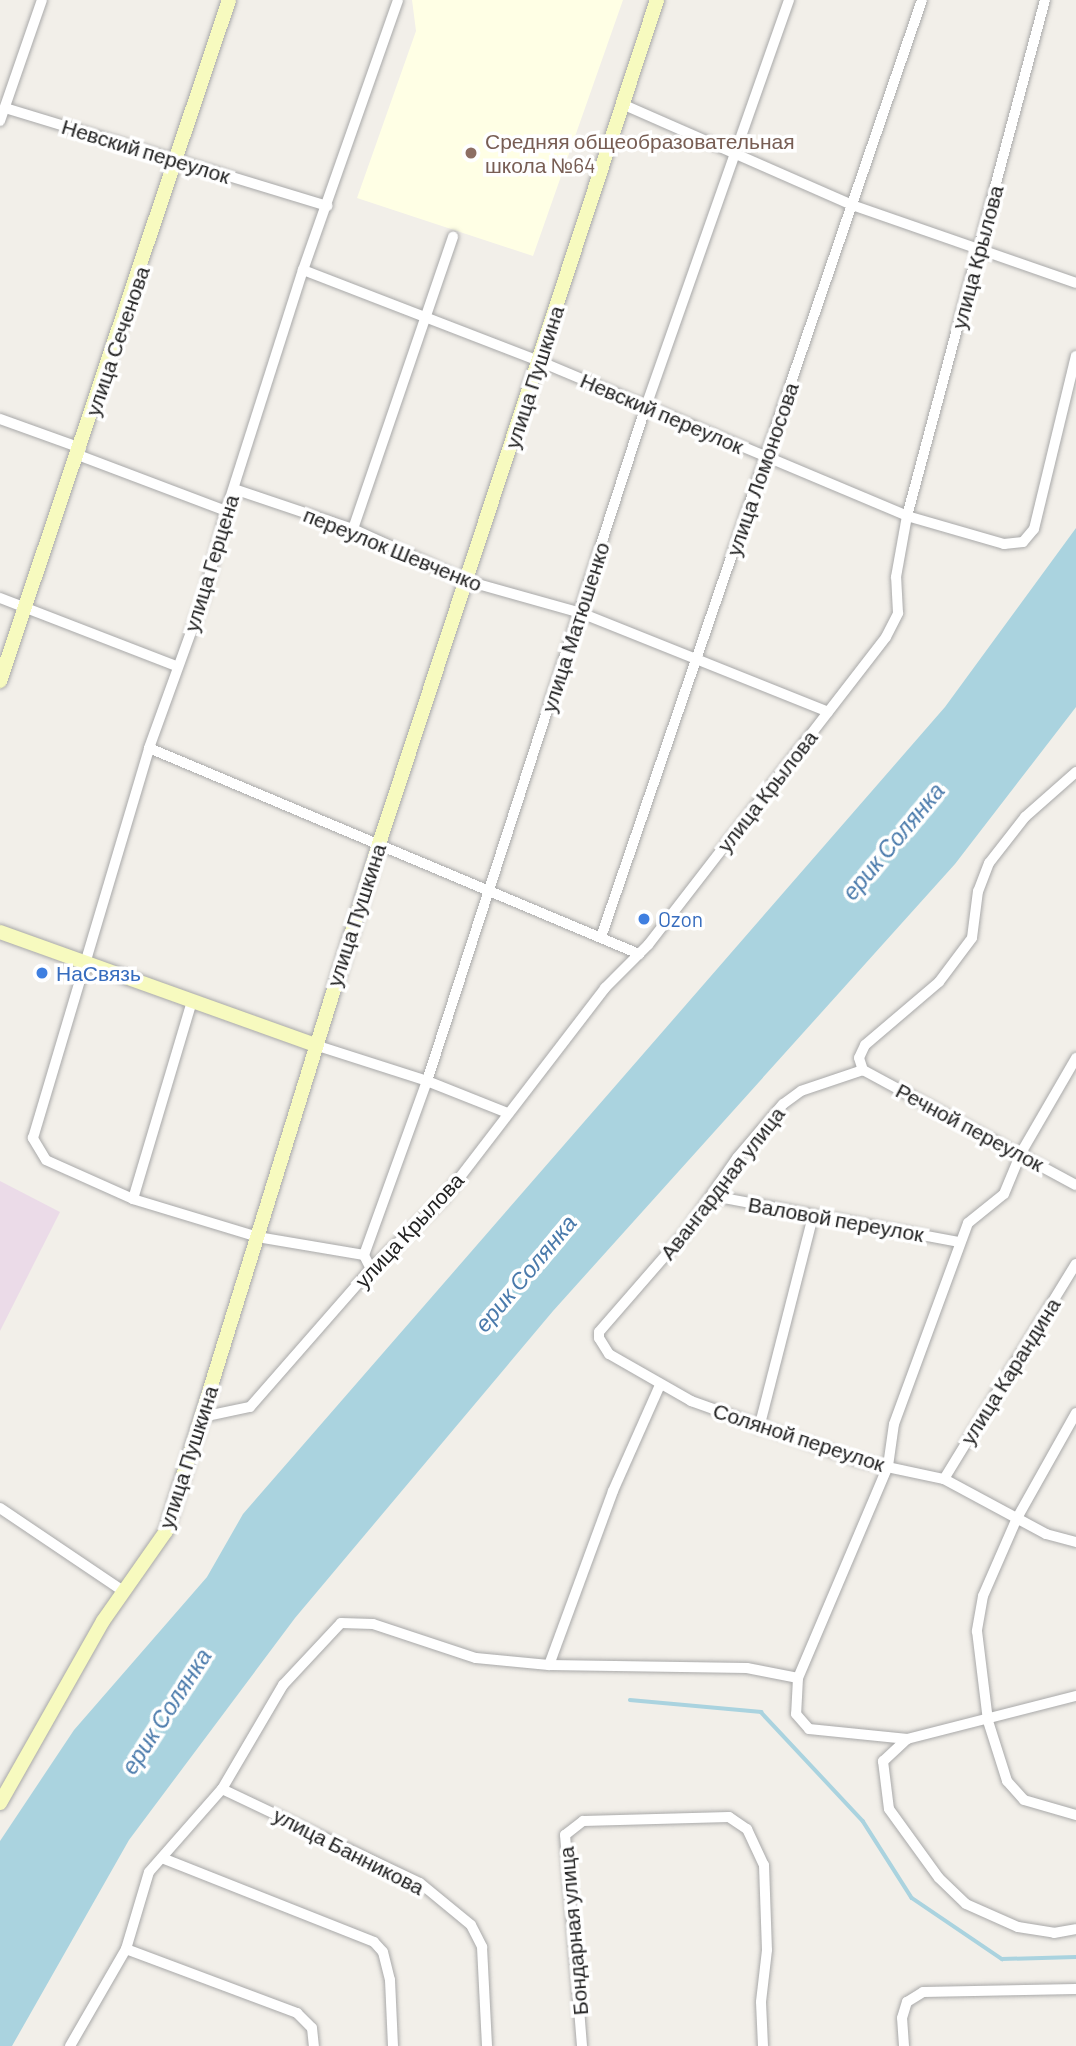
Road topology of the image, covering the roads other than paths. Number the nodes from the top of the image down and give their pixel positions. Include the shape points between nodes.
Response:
1 (42, 0) edge
2 (229, 0) edge
3 (398, 0) edge
4 (657, 0) edge
5 (789, 0) edge
6 (922, 0) edge
7 (1045, 0) edge
8 (622, 104) junction
9 (5, 108) junction
10 (0, 121) edge
11 (736, 153) junction
12 (178, 162) junction
13 (852, 205) junction
14 (327, 206) junction
15 (453, 237) dead end
16 (979, 250) junction
17 (303, 270) junction
18 (1076, 284) edge
19 (424, 318) junction
20 (1076, 356) edge
21 (539, 361) junction
22 (645, 408) junction
23 (0, 419) edge
24 (80, 451) junction
25 (766, 457) junction
26 (234, 489) junction
27 (226, 511) junction
28 (906, 516) junction
29 (353, 529) junction
30 (467, 581) junction
31 (0, 598) edge
32 (26, 609) junction
33 (581, 613) junction
34 (697, 660) junction
35 (176, 666) junction
36 (0, 681) edge
37 (828, 712) junction
38 (149, 748) junction
39 (1076, 772) edge
40 (379, 844) junction
41 (487, 888) junction
42 (0, 932) edge
43 (601, 937) junction
44 (639, 954) junction
45 (84, 960) junction
46 (192, 1001) junction
47 (315, 1045) junction
48 (1076, 1058) edge
49 (863, 1070) junction
50 (427, 1081) junction
51 (508, 1113) junction
52 (1021, 1153) junction
53 (1076, 1185) edge
54 (713, 1196) junction
55 (133, 1199) junction
56 (813, 1216) junction
57 (258, 1237) junction
58 (959, 1242) junction
59 (364, 1255) junction
60 (1076, 1264) edge
61 (371, 1269) junction
62 (599, 1332) joint
63 (659, 1387) junction
64 (1076, 1413) edge
65 (202, 1417) junction
66 (759, 1427) junction
67 (888, 1466) junction
68 (944, 1479) junction
69 (0, 1508) edge
70 (1017, 1518) junction
71 (1076, 1542) edge
72 (123, 1591) junction
73 (549, 1665) junction
74 (798, 1678) junction
75 (1076, 1696) edge
76 (989, 1721) junction
77 (906, 1739) junction
78 (222, 1789) junction
79 (0, 1803) edge
80 (1076, 1815) edge
81 (162, 1858) junction
82 (1076, 1929) edge
83 (125, 1949) junction
84 (1076, 1989) edge
85 (70, 2046) edge
86 (314, 2046) edge
87 (393, 2046) edge
88 (488, 2046) edge
89 (582, 2046) edge
90 (763, 2046) edge
91 (904, 2046) edge

1 - 9 street
2 - 12 main road, улица Сеченова
3 - 14 street, улица Герцена
4 - 8 main road, улица Пушкина
5 - 11 street, улица Матюшенко
6 - 13 street, улица Ломоносова
7 - 16 street, улица Крылова
8 - 11 street
8 - 21 main road, улица Пушкина
9 - 10 street
9 - 12 street, Невский переулок
11 - 13 street
11 - 22 street, улица Матюшенко
12 - 14 street, Невский переулок
12 - 24 main road, улица Сеченова
13 - 16 street
13 - 25 street, улица Ломоносова
14 - 17 street, улица Герцена
15 - 19 street
16 - 18 street
16 - 28 street, улица Крылова
17 - 19 street, Невский переулок
17 - 26 street, улица Герцена
19 - 21 street, Невский переулок
19 - 29 street
20 - 28 street, Невский переулок via 1034,529 1023,542 1004,544
21 - 22 street, Невский переулок
21 - 30 main road, улица Пушкина
22 - 25 street, Невский переулок
22 - 33 street, улица Матюшенко
23 - 24 street
24 - 27 street
24 - 32 main road, улица Сеченова
25 - 28 street, Невский переулок
25 - 34 street, улица Ломоносова
26 - 27 street, улица Герцена
26 - 29 street, переулок Шевченко
27 - 35 street, улица Герцена via 205,593
28 - 37 street, улица Крылова via 896,577 898,613
29 - 30 street, переулок Шевченко
30 - 33 street, переулок Шевченко
30 - 40 main road, улица Пушкина
31 - 32 street
32 - 35 street
32 - 36 main road, улица Сеченова
33 - 34 street, переулок Шевченко
33 - 41 street, улица Матюшенко
34 - 37 street, переулок Шевченко
34 - 43 street, улица Ломоносова
35 - 38 street, улица Герцена
37 - 44 street, улица Крылова
38 - 40 street
38 - 45 street, улица Герцена
39 - 49 street via 1025,817 989,863 978,891 972,938 939,982 864,1045 859,1058
40 - 41 street
40 - 47 main road, улица Пушкина
41 - 43 street
41 - 50 street, улица Матюшенко
42 - 45 main road
43 - 44 street
44 - 51 street, улица Крылова via 605,988
45 - 46 main road
45 - 55 street, улица Герцена via 34,1129 34,1146 46,1160
46 - 47 main road
46 - 55 street
47 - 50 street
47 - 57 main road, улица Пушкина
48 - 52 street
49 - 52 street, Речной переулок
49 - 54 street, Авангардная улица via 813,1086 783,1104 737,1158
50 - 51 street
50 - 59 street, улица Матюшенко
51 - 61 street, улица Крылова via 444,1198
52 - 53 street, Речной переулок
52 - 58 street via 1004,1194 968,1223
54 - 56 street, Валовой переулок
54 - 62 street, Авангардная улица
55 - 57 street
56 - 58 street, Валовой переулок
56 - 66 street
57 - 59 street
57 - 65 main road, улица Пушкина
58 - 67 street via 894,1424
59 - 61 street
60 - 68 street, улица Карандина
61 - 65 street, улица Крылова via 250,1407
62 - 63 street, Соляной переулок via 609,1354
63 - 66 street, Соляной переулок
63 - 73 street via 613,1491
64 - 70 street
65 - 72 main road, улица Пушкина via 166,1531
66 - 67 street, Соляной переулок
67 - 68 street, Соляной переулок
67 - 74 street
68 - 70 street, Соляной переулок
69 - 72 street
70 - 71 street, Соляной переулок
70 - 76 street via 983,1596 978,1619
72 - 79 main road, улица Пушкина
73 - 74 street via 747,1668
73 - 78 street via 476,1658 373,1625 341,1623 283,1685
74 - 77 street via 796,1714 809,1729
75 - 76 street
76 - 77 street
76 - 80 street via 1014,1790 1038,1806
77 - 82 street via 883,1761 889,1809 939,1878 966,1904 1018,1927 1054,1933
78 - 81 street
78 - 88 street, улица Банникова via 420,1883 471,1925 482,1947
81 - 83 street via 139,1894
81 - 87 street via 374,1942 383,1952 390,1980
83 - 85 street
83 - 86 street via 297,2013 312,2028
84 - 91 street via 923,1992 907,2001 902,2018
89 - 90 street, Бондарная улица via 565,1835 583,1821 729,1818 747,1829 764,1865

